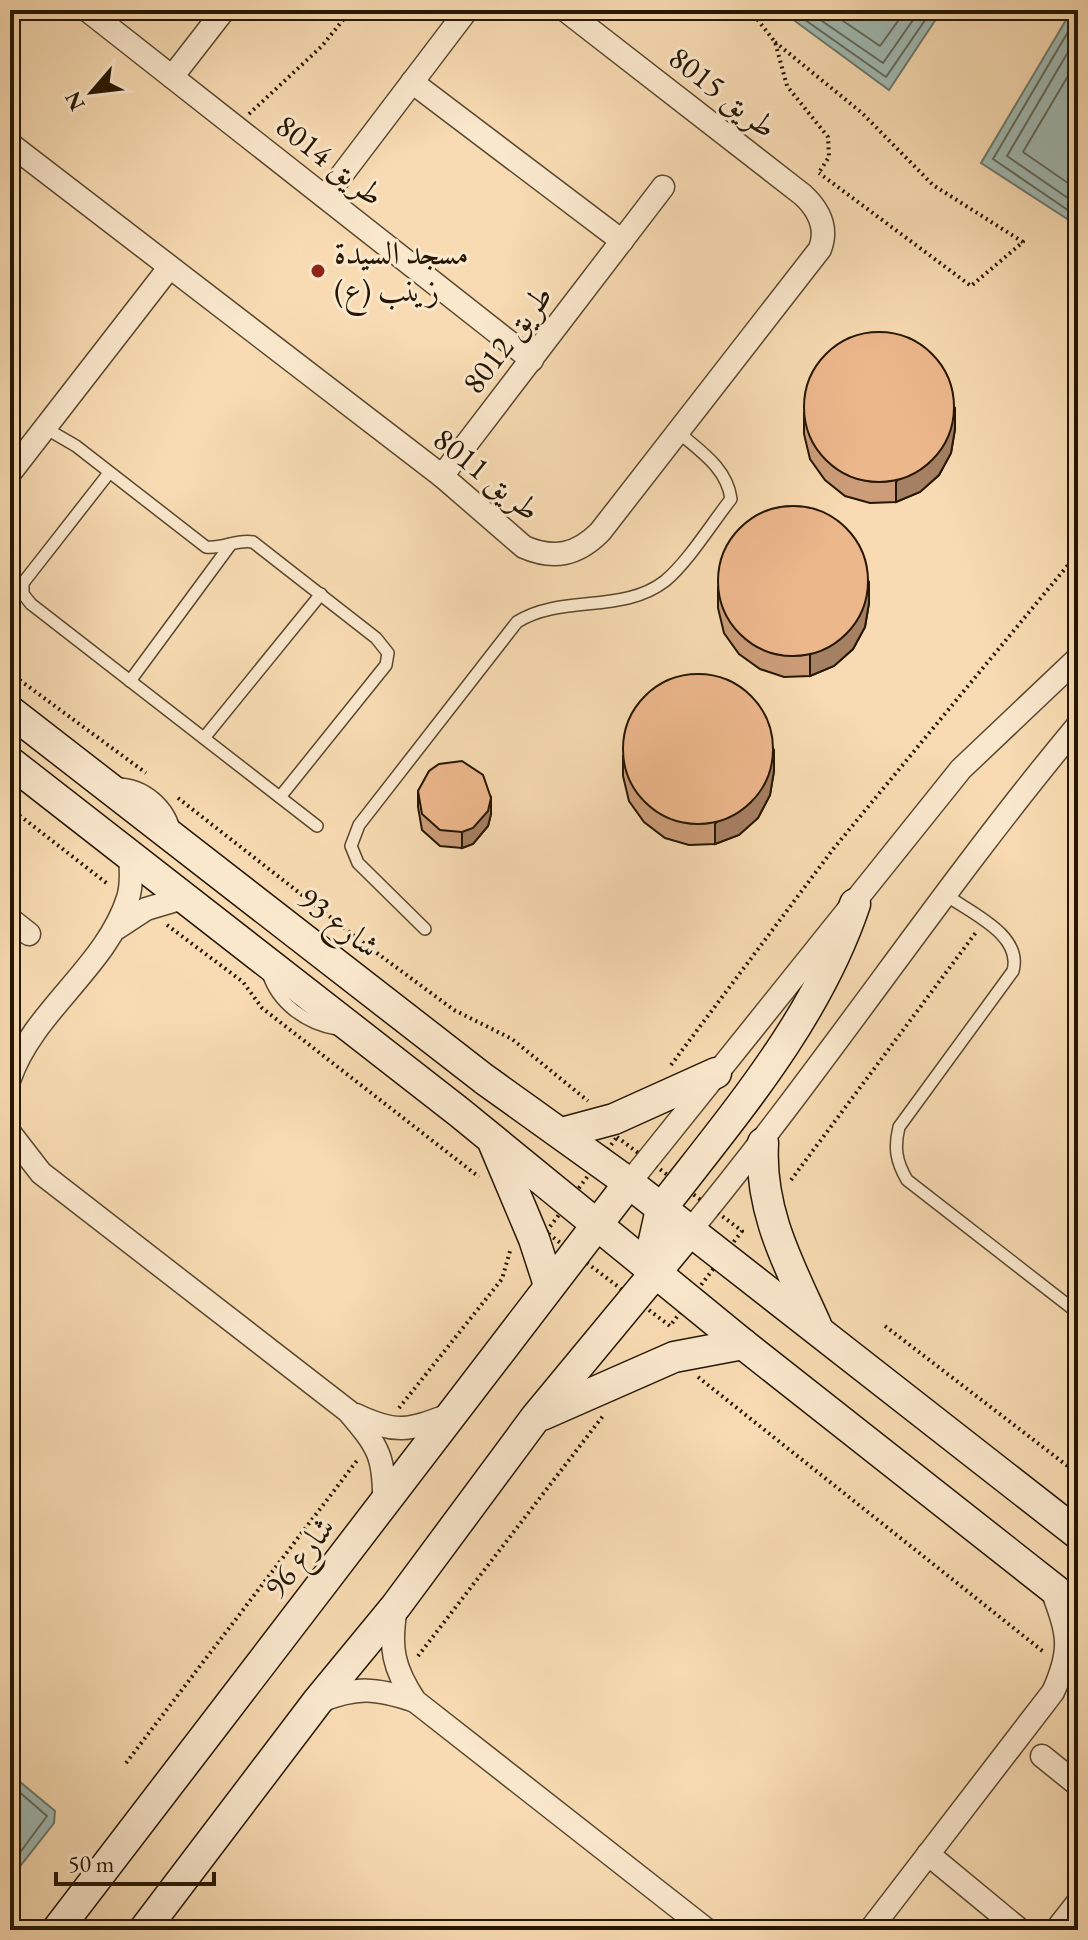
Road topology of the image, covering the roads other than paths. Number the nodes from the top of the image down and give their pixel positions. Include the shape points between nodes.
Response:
1 (87, 10) edge
2 (224, 10) edge
3 (467, 10) edge
4 (565, 10) edge
5 (172, 77) junction
6 (412, 82) junction
7 (10, 144) edge
8 (663, 187) dead end
9 (803, 195) joint
10 (325, 197) junction
11 (622, 241) junction
12 (169, 268) junction
13 (532, 360) junction
14 (45, 428) junction
15 (678, 432) junction
16 (10, 473) edge
17 (109, 473) junction
18 (442, 476) junction
19 (231, 544) junction
20 (321, 594) junction
21 (1078, 658) edge
22 (130, 681) junction
23 (10, 711) edge
24 (1078, 725) edge
25 (204, 738) junction
26 (10, 762) edge
27 (280, 797) junction
28 (317, 826) dead end
29 (130, 855) junction
30 (946, 895) junction
31 (183, 898) junction
32 (137, 904) junction
33 (855, 904) junction
34 (10, 919) edge
35 (425, 929) dead end
36 (29, 934) dead end
37 (17, 1052) edge
38 (716, 1073) junction
39 (10, 1078) edge
40 (10, 1133) edge
41 (562, 1133) junction
42 (491, 1138) junction
43 (763, 1143) junction
44 (10, 1160) edge
45 (41, 1173) junction
46 (629, 1183) junction
47 (661, 1209) junction
48 (595, 1226) junction
49 (689, 1232) junction
50 (656, 1274) junction
51 (549, 1285) junction
52 (1078, 1313) edge
53 (817, 1327) junction
54 (743, 1344) junction
55 (456, 1412) junction
56 (536, 1417) junction
57 (378, 1434) junction
58 (384, 1505) junction
59 (1078, 1534) edge
60 (1050, 1586) junction
61 (396, 1606) junction
62 (1078, 1608) edge
63 (1071, 1670) edge
64 (415, 1701) junction
65 (317, 1702) junction
66 (1042, 1756) dead end
67 (1078, 1785) edge
68 (928, 1854) junction
69 (1078, 1902) edge
70 (57, 1930) edge
71 (144, 1930) edge
72 (707, 1930) edge
73 (870, 1930) edge
74 (1020, 1930) edge
75 (1056, 1930) edge

1 - 5 street, طريق 8014
2 - 5 street
3 - 6 street
4 - 9 street, طريق 8015
5 - 10 street, طريق 8014
6 - 10 street
6 - 11 street
7 - 12 street, طريق 8011
8 - 11 street, طريق 8012
9 - 15 street, طريق 8011 via 822,222 820,249
10 - 13 street, طريق 8014
11 - 13 street, طريق 8012
12 - 14 street
12 - 18 street, طريق 8011
13 - 18 street, طريق 8012
14 - 16 street
14 - 17 lane
15 - 18 street, طريق 8011 via 600,532 574,552 557,555 524,547
15 - 35 lane via 713,462 729,483 731,499 675,569 665,581 632,596 547,607 517,622 359,825 351,846 358,863
17 - 19 lane via 206,547
17 - 22 lane via 23,583 23,594
19 - 20 lane via 253,542
19 - 22 lane
20 - 25 lane
20 - 27 lane via 376,638 388,653 386,665
21 - 33 street via 961,769
22 - 25 lane
23 - 41 street, شارع 93 via 471,1070
24 - 30 street
25 - 27 lane
26 - 29 street
27 - 28 lane
29 - 31 street
29 - 32 street
30 - 43 street
30 - 52 lane via 1009,941 1016,961 899,1127 897,1164 907,1180
31 - 32 street
31 - 42 street
32 - 37 street
33 - 38 street
33 - 47 street via 832,967 799,1026
34 - 36 street
37 - 39 street
38 - 41 street via 614,1119
38 - 46 street
40 - 45 street
41 - 46 street, شارع 93
42 - 48 street
42 - 51 street
43 - 49 street
43 - 53 street via 765,1200 772,1227
44 - 45 street
45 - 57 street
46 - 47 street, شارع 93
46 - 48 street, شارع 96
47 - 49 street, شارع 93
47 - 50 street via 653,1245
48 - 50 street
48 - 51 street, شارع 96
49 - 50 street
49 - 53 street, شارع 93
50 - 54 street
50 - 56 street
51 - 55 street, شارع 96
53 - 59 street, شارع 93
54 - 56 street via 674,1357
54 - 60 street
55 - 57 street
55 - 58 street, شارع 96
56 - 61 street
57 - 58 street
58 - 70 street, شارع 96
60 - 62 street
60 - 63 street via 1068,1638
61 - 64 street via 391,1652
61 - 65 street
63 - 68 street
64 - 65 street via 376,1689
64 - 72 street
65 - 71 street
66 - 67 street
68 - 73 street
68 - 74 street
69 - 75 street

